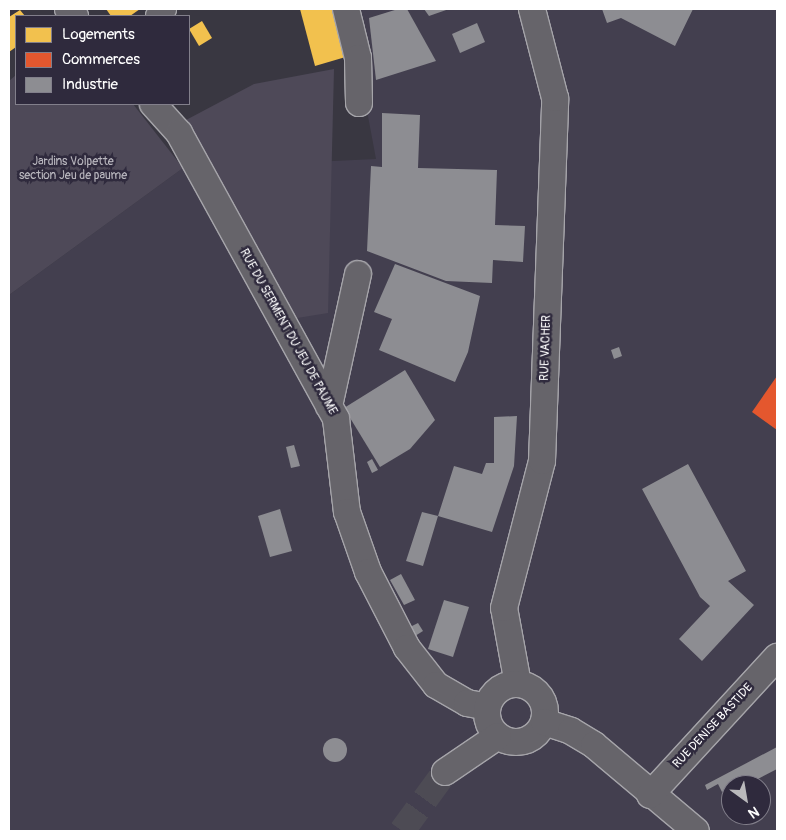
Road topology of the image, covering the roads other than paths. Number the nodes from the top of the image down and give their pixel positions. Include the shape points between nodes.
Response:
1 (346, 9) edge
2 (532, 9) edge
3 (359, 103) dead end
4 (154, 105) edge
5 (358, 274) dead end
6 (329, 406) junction
7 (777, 657) edge
8 (518, 684) junction
9 (487, 707) junction
10 (544, 722) junction
11 (498, 736) junction
12 (445, 772) tunnel mouth
13 (650, 795) junction
14 (696, 831) edge

1 - 3 street via 358,58
2 - 8 street, RUE VACHER via 555,98 542,462 504,608
4 - 6 street, RUE DU SERMENT DU JEU DE PAUME via 179,133
5 - 6 street
6 - 9 street, RUE DU SERMENT DU JEU DE PAUME via 336,419 347,512 368,572 407,648 436,685 467,704
7 - 13 street, RUE DENISE BASTIDE
8 - 9 street via 495,693
8 - 10 street via 540,696
9 - 11 street via 489,723
10 - 11 street via 525,741
10 - 13 street via 571,730 594,745
11 - 12 street
13 - 14 street

